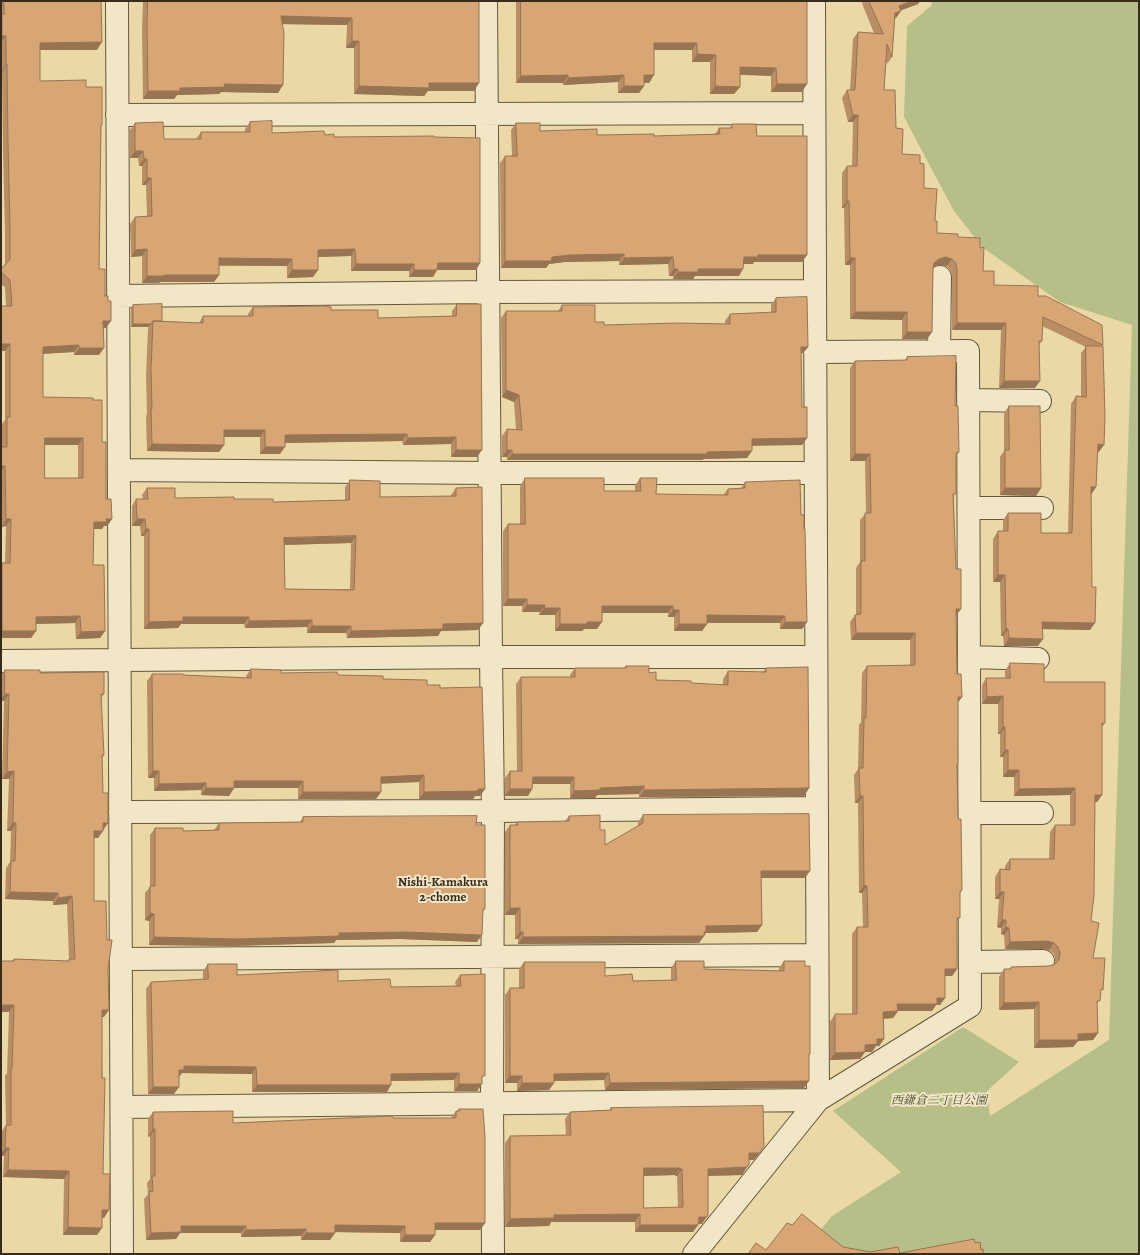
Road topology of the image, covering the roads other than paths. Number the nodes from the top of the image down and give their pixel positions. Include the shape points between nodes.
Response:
1 (117, 1) edge
2 (486, 1) edge
3 (814, 1) edge
4 (814, 113) junction
5 (486, 114) junction
6 (117, 115) junction
7 (940, 277) dead end
8 (488, 292) junction
9 (815, 292) junction
10 (118, 296) junction
11 (939, 351) junction
12 (815, 352) junction
13 (968, 400) junction
14 (1040, 401) dead end
15 (119, 470) junction
16 (490, 473) junction
17 (815, 473) junction
18 (968, 508) junction
19 (1042, 508) dead end
20 (491, 657) junction
21 (816, 657) junction
22 (969, 658) junction
23 (1038, 659) dead end
24 (120, 660) junction
25 (1, 661) edge
26 (817, 808) junction
27 (493, 811) junction
28 (120, 812) junction
29 (970, 813) junction
30 (1042, 813) dead end
31 (817, 955) junction
32 (492, 957) junction
33 (121, 959) junction
34 (1043, 961) dead end
35 (970, 962) junction
36 (818, 1100) junction
37 (492, 1104) junction
38 (122, 1107) junction
39 (122, 1254) edge
40 (493, 1254) edge
41 (694, 1254) edge

1 - 6 street
2 - 5 street
3 - 4 street
4 - 5 street
4 - 9 street
5 - 6 street
5 - 8 street
6 - 10 street
7 - 11 street
8 - 9 street
8 - 10 street
8 - 16 street
9 - 12 street
10 - 15 street
11 - 12 street
11 - 13 street via 968,351
12 - 17 street
13 - 14 street
13 - 18 street
15 - 16 street
15 - 24 street
16 - 17 street
16 - 20 street
17 - 21 street
18 - 19 street
18 - 22 street
20 - 21 street
20 - 24 street
20 - 27 street
21 - 26 street
22 - 23 street
22 - 29 street
24 - 25 street
24 - 28 street
26 - 27 street
26 - 31 street
27 - 28 street
27 - 32 street
28 - 33 street
29 - 30 street
29 - 35 street
31 - 32 street
31 - 36 street
32 - 33 street
32 - 37 street
33 - 38 street
34 - 35 street
35 - 36 street via 970,1006
36 - 37 street
36 - 41 street
37 - 38 street
37 - 40 street
38 - 39 street

